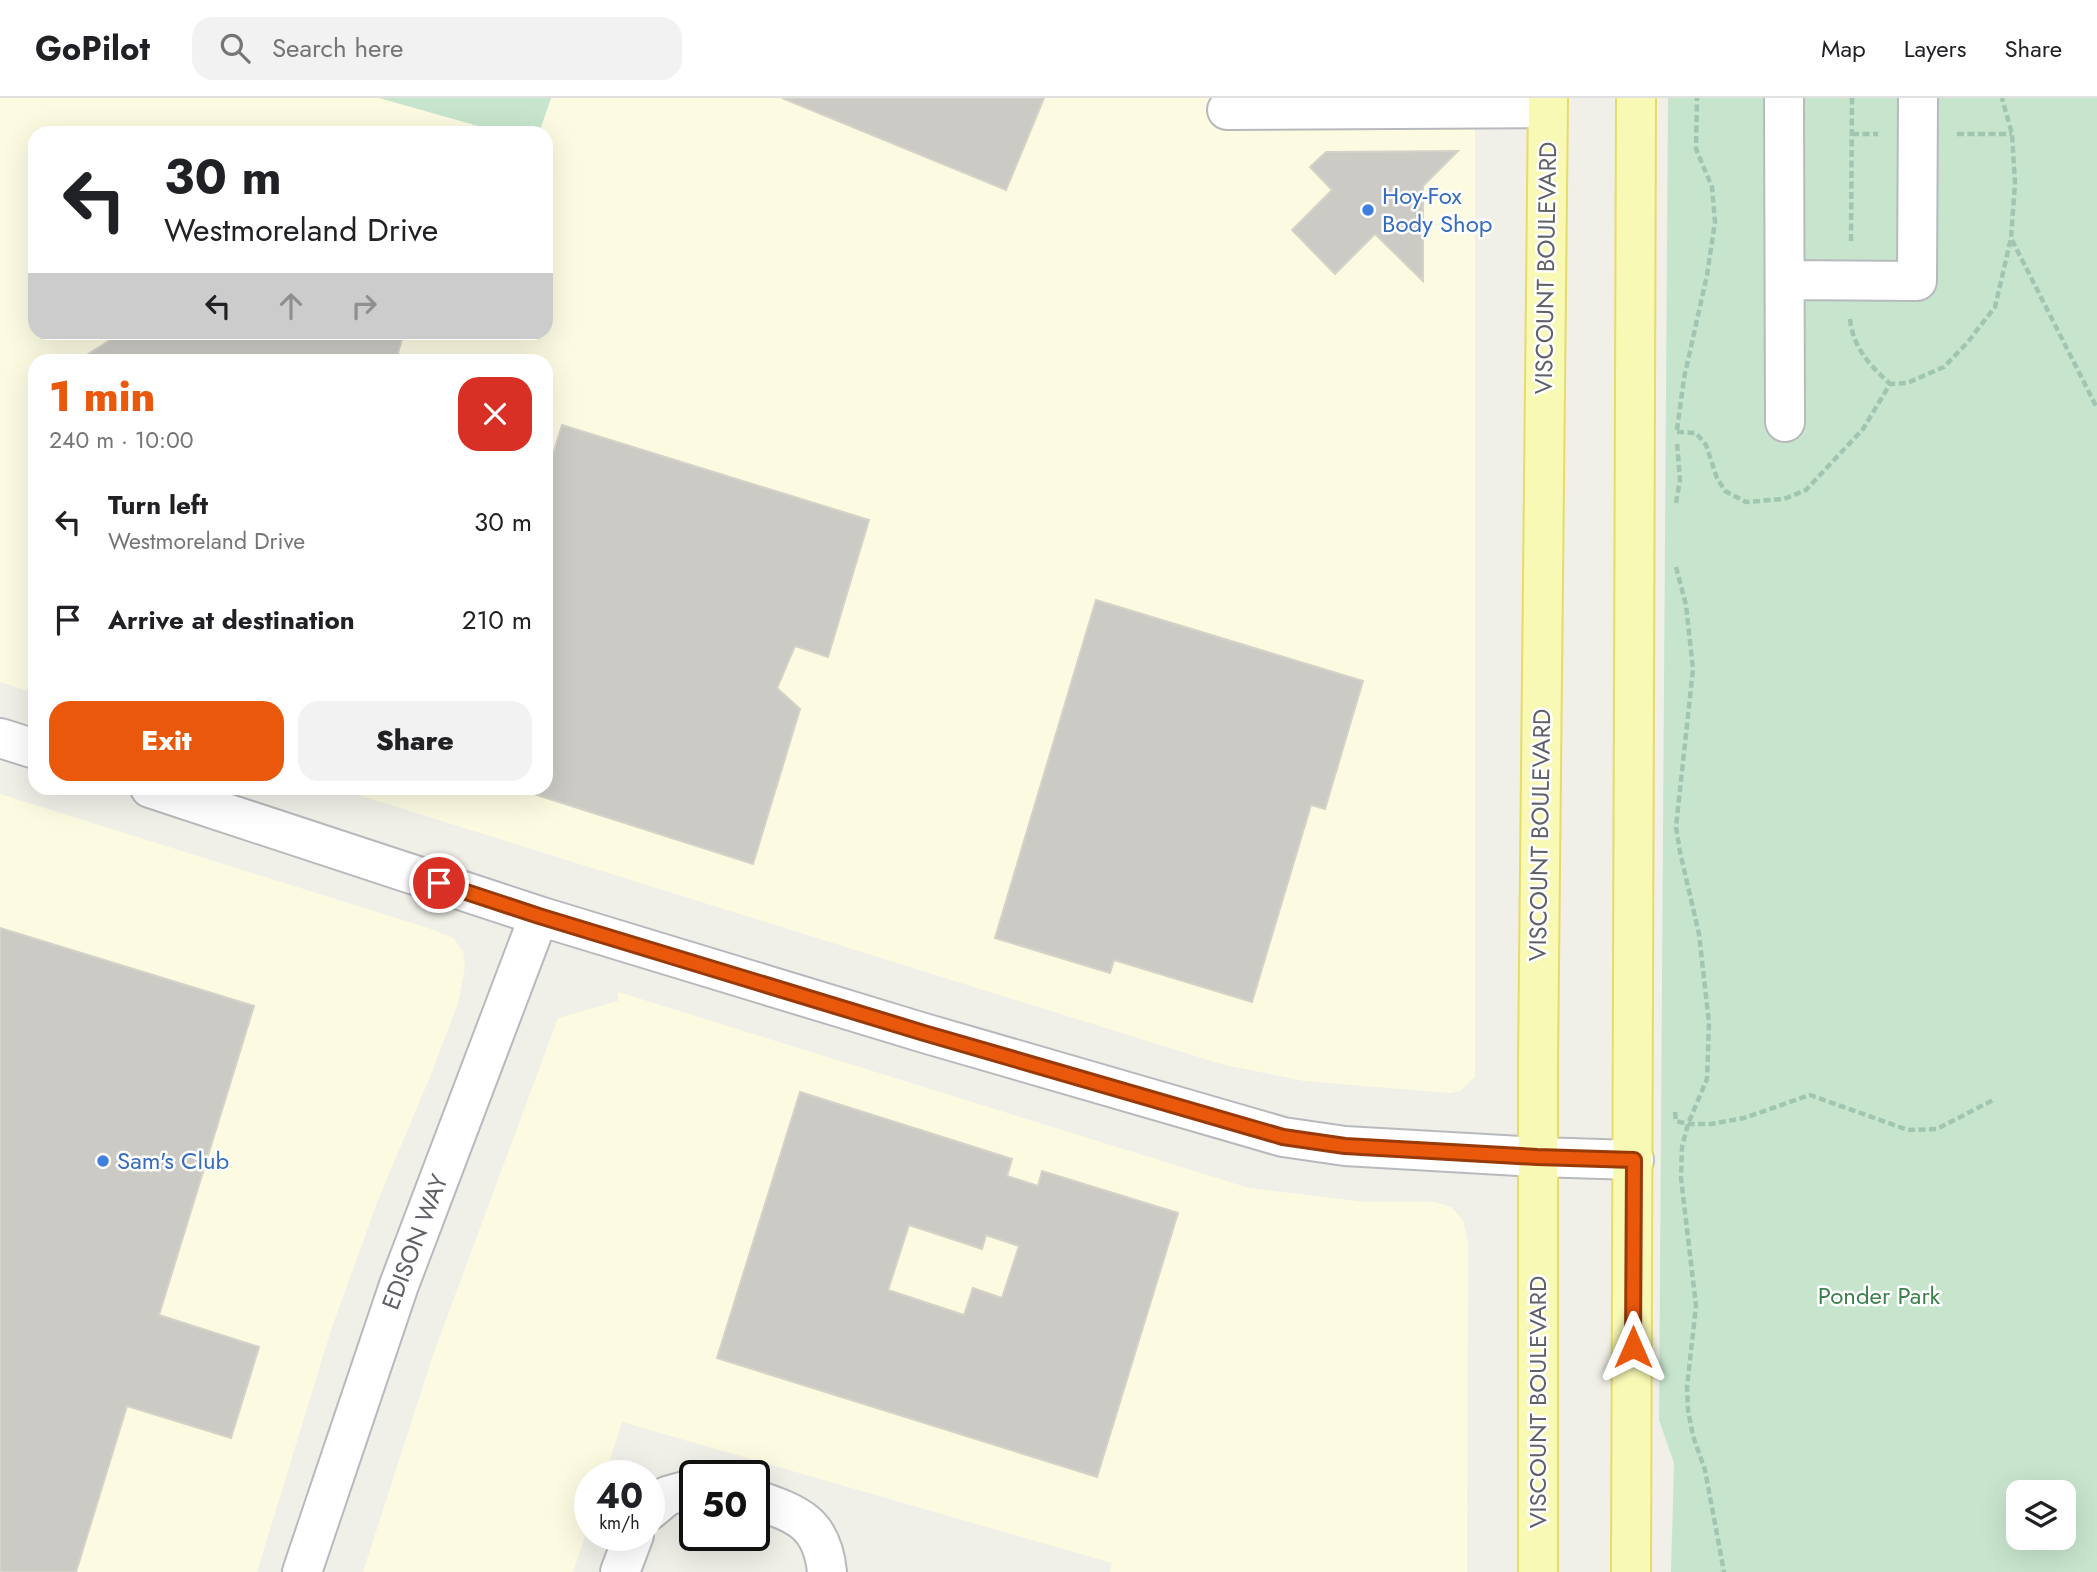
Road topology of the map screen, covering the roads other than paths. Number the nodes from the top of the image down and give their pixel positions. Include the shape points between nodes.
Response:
1 (1636, 98) edge
2 (1784, 98) edge
3 (1918, 98) edge
4 (1548, 103) edge
5 (1227, 110) dead end
6 (1785, 280) junction
7 (1785, 422) dead end
8 (0, 738) edge
9 (28, 747) edge
10 (171, 795) edge
11 (539, 916) junction
12 (1537, 1157) junction
13 (1634, 1160) junction
14 (770, 1505) edge
15 (628, 1551) edge
16 (302, 1572) edge
17 (620, 1572) edge
18 (827, 1572) edge
19 (1538, 1572) edge
20 (1631, 1572) edge

1 - 13 main road
2 - 6 street
3 - 6 street via 1917,281
4 - 5 street
4 - 12 main road, VISCOUNT BOULEVARD
6 - 7 street
8 - 9 street
10 - 11 street
11 - 12 street via 1283,1137 1345,1146
11 - 16 street, EDISON WAY via 398,1285
12 - 13 street
12 - 19 main road, VISCOUNT BOULEVARD
13 - 20 main road
14 - 18 street via 809,1523 825,1552
15 - 17 street

